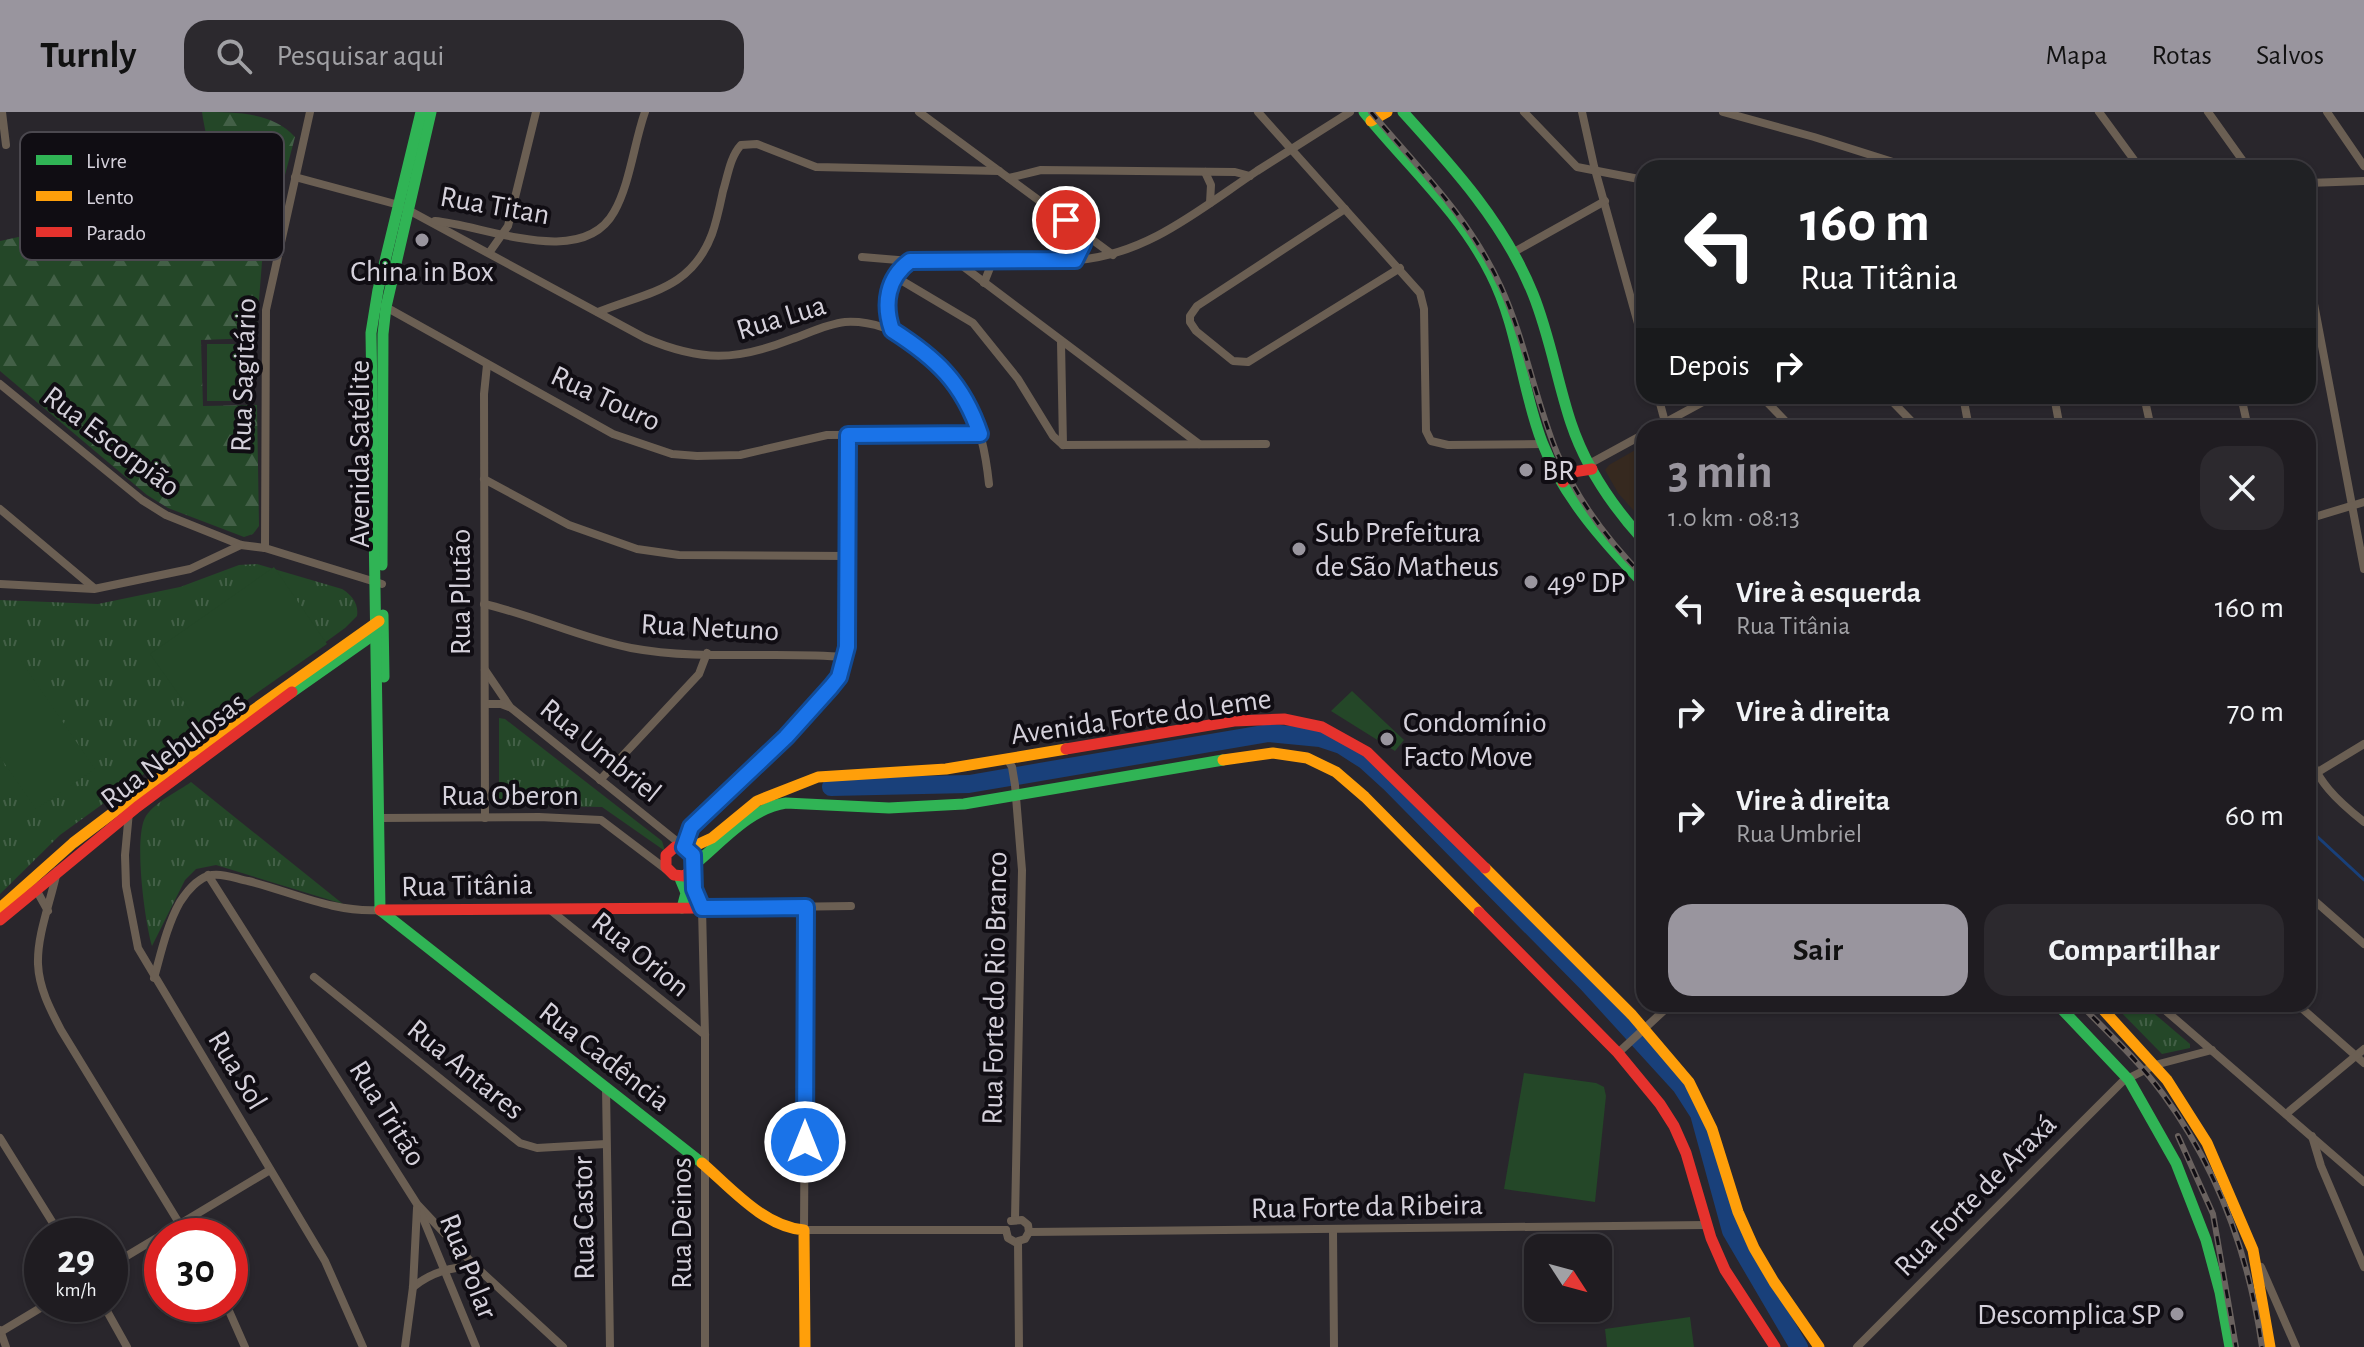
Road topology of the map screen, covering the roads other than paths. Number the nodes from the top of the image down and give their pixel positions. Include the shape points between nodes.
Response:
1 (2, 112) edge
2 (310, 112) edge
3 (421, 112) edge
4 (431, 112) edge
5 (536, 112) edge
6 (645, 112) edge
7 (919, 112) edge
8 (1258, 112) edge
9 (1350, 112) edge
10 (1387, 112) edge
11 (1403, 112) edge
12 (1524, 112) edge
13 (1582, 112) edge
14 (1723, 112) edge
15 (2099, 112) edge
16 (2208, 112) edge
17 (2327, 112) edge
18 (1368, 116) edge
19 (6, 145) dead end
20 (1291, 149) junction
21 (1887, 160) edge
22 (2134, 160) edge
23 (2242, 160) edge
24 (2364, 166) edge
25 (999, 171) junction
26 (1595, 171) junction
27 (1205, 172) junction
28 (1250, 176) junction
29 (295, 177) junction
30 (1009, 178) junction
31 (1636, 179) edge
32 (2364, 181) edge
33 (2316, 183) edge
34 (1605, 201) junction
35 (1210, 203) junction
36 (403, 206) junction
37 (1345, 209) junction
38 (430, 220) junction
39 (284, 227) edge
40 (1084, 233) junction
41 (503, 234) junction
42 (1514, 252) junction
43 (489, 253) junction
44 (1113, 255) junction
45 (862, 257) dead end
46 (277, 260) edge
47 (993, 260) junction
48 (1075, 260) junction
49 (910, 261) junction
50 (956, 261) junction
51 (1400, 268) junction
52 (894, 276) junction
53 (984, 283) junction
54 (381, 305) junction
55 (598, 312) junction
56 (1636, 315) edge
57 (2316, 315) edge
58 (892, 330) junction
59 (1061, 342) junction
60 (487, 365) junction
61 (0, 384) edge
62 (1701, 404) edge
63 (1769, 404) edge
64 (1895, 404) edge
65 (1676, 420) edge
66 (1784, 420) edge
67 (1910, 420) edge
68 (980, 434) junction
69 (848, 435) junction
70 (1636, 439) edge
71 (1199, 444) junction
72 (1266, 444) dead end
73 (1543, 444) junction
74 (1063, 445) junction
75 (1590, 466) junction
76 (484, 479) junction
77 (1563, 482) junction
78 (989, 484) dead end
79 (1601, 485) junction
80 (1574, 499) junction
81 (2364, 502) edge
82 (2352, 506) junction
83 (0, 509) edge
84 (2316, 517) edge
85 (1636, 532) edge
86 (241, 545) junction
87 (265, 548) junction
88 (848, 556) junction
89 (2364, 569) edge
90 (1636, 575) edge
91 (0, 584) edge
92 (379, 584) junction
93 (94, 589) junction
94 (484, 604) junction
95 (380, 626) junction
96 (707, 653) junction
97 (845, 657) junction
98 (485, 670) junction
99 (485, 704) junction
100 (510, 707) junction
101 (2364, 744) edge
102 (1010, 762) junction
103 (2316, 773) edge
104 (2316, 779) edge
105 (600, 780) junction
106 (1015, 790) junction
107 (127, 809) junction
108 (380, 818) junction
109 (485, 818) junction
110 (2364, 822) edge
111 (691, 827) junction
112 (663, 829) junction
113 (680, 847) junction
114 (54, 864) junction
115 (693, 867) junction
116 (674, 874) junction
117 (208, 875) junction
118 (33, 884) junction
119 (2316, 902) edge
120 (851, 906) dead end
121 (806, 907) junction
122 (0, 908) edge
123 (548, 908) junction
124 (682, 908) junction
125 (702, 908) junction
126 (380, 910) junction
127 (48, 912) junction
128 (0, 920) edge
129 (2364, 944) edge
130 (314, 977) dead end
131 (154, 978) junction
132 (1662, 1012) edge
133 (2065, 1012) edge
134 (2105, 1012) edge
135 (2167, 1012) edge
136 (2306, 1012) edge
137 (1642, 1031) junction
138 (705, 1035) junction
139 (2364, 1049) edge
140 (1622, 1050) junction
141 (2212, 1050) junction
142 (2356, 1056) junction
143 (2364, 1063) edge
144 (2155, 1065) junction
145 (2127, 1078) junction
146 (606, 1087) junction
147 (2286, 1114) junction
148 (2312, 1135) junction
149 (0, 1138) edge
150 (606, 1144) junction
151 (704, 1165) junction
152 (270, 1170) junction
153 (2364, 1182) edge
154 (417, 1204) junction
155 (50, 1218) edge
156 (176, 1218) edge
157 (190, 1218) edge
158 (1015, 1219) junction
159 (1706, 1225) junction
160 (804, 1230) junction
161 (1006, 1230) junction
162 (1333, 1231) junction
163 (1029, 1232) junction
164 (1018, 1242) junction
165 (2253, 1250) junction
166 (475, 1266) junction
167 (2364, 1267) edge
168 (444, 1270) junction
169 (413, 1287) junction
170 (24, 1317) edge
171 (114, 1322) edge
172 (234, 1322) edge
173 (1, 1330) edge
174 (122, 1335) junction
175 (6, 1347) edge
176 (120, 1347) edge
177 (127, 1347) edge
178 (245, 1347) edge
179 (363, 1347) edge
180 (405, 1347) edge
181 (476, 1347) edge
182 (563, 1347) edge
183 (610, 1347) edge
184 (705, 1347) edge
185 (805, 1347) edge
186 (1019, 1347) edge
187 (1334, 1347) edge
188 (1775, 1347) edge
189 (1819, 1347) edge
190 (1857, 1347) edge
191 (2230, 1347) edge
192 (2270, 1347) edge
193 (2296, 1347) edge

1 - 19 street
2 - 29 street, Rua Sagitário
3 - 36 main road
4 - 36 main road
5 - 41 street
6 - 41 street, Rua Titan via 618,203 602,227 565,241
7 - 25 street
8 - 20 street
9 - 20 street
10 - 18 main road via 1380,118
11 - 42 main road via 1476,196
12 - 26 street via 1577,167
13 - 26 street
14 - 21 street
15 - 22 street
16 - 23 street
17 - 24 street
18 - 73 main road via 1453,217 1492,276
20 - 28 street
20 - 37 street
25 - 30 street
25 - 55 street via 816,167 748,143 733,157 713,232 693,268 660,290
26 - 31 street
26 - 34 street
27 - 28 street
27 - 30 street via 1041,170
27 - 35 street
28 - 35 street
29 - 36 street, Rua Titan
29 - 39 street, Rua Sagitário
30 - 40 street
32 - 33 street
34 - 42 street
34 - 56 street
35 - 44 street via 1146,243
36 - 38 street, Rua Titan
36 - 54 main road
37 - 51 street
37 - 51 street via 1197,306 1190,316 1192,327 1233,361 1248,362
38 - 41 street, Rua Titan
38 - 43 street, Rua Lua
40 - 44 street
40 - 48 street
41 - 43 street
42 - 75 main road via 1534,296 1572,427
43 - 55 street, Rua Lua
44 - 48 street
45 - 49 street
46 - 87 street, Rua Sagitário via 266,310
47 - 48 street
47 - 50 street
47 - 53 street
49 - 50 street
49 - 52 street
50 - 53 street
51 - 73 street via 1423,300 1426,431 1431,441
52 - 58 street via 887,303
52 - 74 street via 973,323
53 - 59 street
54 - 60 street, Rua Touro
54 - 92 main road, Avenida Satélite
54 - 92 main road, Avenida Satélite via 370,362
55 - 58 street, Rua Lua via 674,351 717,357 757,353 841,322
57 - 82 street
58 - 68 street, Rua Lua via 932,357 951,378 967,400
59 - 71 street
59 - 74 street
60 - 69 street, Rua Touro via 613,434 672,454 740,455
60 - 76 street, Rua Plutão
61 - 86 street, Rua Escorpião via 142,500
62 - 65 street
63 - 66 street
64 - 67 street
68 - 69 street, Rua Touro
68 - 78 street, Rua Lua
69 - 88 street
70 - 75 street
71 - 72 street
71 - 74 street
73 - 77 main road
75 - 77 main road
75 - 79 main road
76 - 88 street via 569,525 637,549 679,555
76 - 94 street, Rua Plutão
77 - 80 main road
79 - 80 main road via 1591,497
79 - 85 main road
80 - 90 main road
81 - 82 street
82 - 84 street
82 - 89 street
83 - 93 street
86 - 87 street, Rua Escorpião
86 - 93 street via 190,569
87 - 92 street, Rua Escorpião
88 - 97 street
91 - 93 street
92 - 95 main road, Avenida Satélite
94 - 96 street, Rua Netuno via 629,647
94 - 98 street, Rua Plutão
95 - 107 main road, Rua Nebulosas
95 - 108 main road, Avenida Satélite
96 - 97 street, Rua Netuno
96 - 105 street via 699,674
97 - 111 street via 839,677 786,737
98 - 99 street, Rua Plutão
98 - 100 street, Rua Umbriel
99 - 100 street, Rua Umbriel
99 - 109 street, Rua Plutão
100 - 105 street, Rua Umbriel
101 - 103 street
102 - 106 street, Rua Forte do Rio Branco
102 - 113 main road, Avenida Forte do Leme via 818,777 757,801 712,838
102 - 137 main road, Avenida Forte do Leme via 1234,721 1284,719 1322,727 1359,746 1386,769
104 - 110 street
105 - 112 street, Rua Umbriel
106 - 115 main road, Avenida Forte do Leme via 924,808 773,805
106 - 140 main road, Avenida Forte do Leme via 1233,757 1273,753 1307,758 1336,772 1365,797
106 - 158 street, Rua Forte do Rio Branco via 1022,870
107 - 114 main road, Rua Nebulosas
107 - 131 street, Rua Sol via 130,916 138,948
108 - 109 street, Rua Oberon
108 - 126 main road, Avenida Satélite
109 - 116 street, Rua Oberon via 601,820
111 - 112 street, Rua Umbriel
111 - 113 street
112 - 113 street, Rua Umbriel
113 - 115 main road via 693,855
113 - 116 main road via 665,861
114 - 118 main road, Rua Nebulosas
114 - 127 street
115 - 116 main road, Avenida Forte do Leme
115 - 125 main road via 695,896
116 - 124 main road via 686,893
117 - 126 street, Rua Titânia via 272,887 338,908
117 - 131 street via 180,902
117 - 154 street, Rua Tritão
118 - 122 main road, Rua Nebulosas
118 - 127 street
118 - 128 main road, Rua Nebulosas
119 - 129 street
120 - 121 street, Rua Titânia
121 - 125 street, Rua Titânia
121 - 160 street
123 - 124 main road, Rua Titânia
123 - 126 main road, Rua Titânia
123 - 138 street, Rua Orion
124 - 125 main road, Rua Titânia
125 - 138 street, Rua Deinos
126 - 146 main road, Rua Cadência
127 - 156 street via 38,964 45,997
130 - 150 street, Rua Antares via 520,1143 537,1148
131 - 152 street, Rua Sol
132 - 137 street
133 - 145 main road
134 - 144 main road
135 - 141 street
136 - 142 street
137 - 140 street
137 - 189 main road, Avenida Forte do Leme via 1671,1058 1702,1104 1752,1242
138 - 151 street, Rua Deinos
139 - 142 street
140 - 159 main road, Avenida Forte do Leme via 1679,1135
141 - 144 street, Rua Forte de Araxá
141 - 147 street
142 - 143 street
142 - 147 street
144 - 145 street, Rua Forte de Araxá
144 - 165 main road via 2207,1143
145 - 190 street, Rua Forte de Araxá
145 - 191 main road via 2199,1214 2215,1262
146 - 150 street, Rua Castor
146 - 151 main road, Rua Cadência
147 - 148 street
148 - 153 street
148 - 167 street
149 - 155 street
150 - 183 street, Rua Castor
151 - 160 main road, Rua Cadência via 770,1220
151 - 184 street, Rua Deinos
152 - 157 street
152 - 179 street, Rua Sol via 325,1261
154 - 166 street, Rua Tritão
154 - 168 street, Rua Polar
154 - 169 street
158 - 161 street
158 - 163 street via 1025,1222
159 - 162 street, Rua Forte da Ribeira
159 - 188 main road, Avenida Forte do Leme via 1725,1271
160 - 161 street
160 - 185 main road
161 - 164 street via 1008,1238
162 - 163 street, Rua Forte da Ribeira
162 - 187 street
163 - 164 street
164 - 186 street
165 - 192 main road
165 - 193 street
166 - 168 street
166 - 182 street, Rua Tritão
168 - 169 street
168 - 181 street, Rua Polar
169 - 180 street
170 - 173 street
171 - 174 street
172 - 178 street
173 - 175 street
174 - 176 street
174 - 177 street

